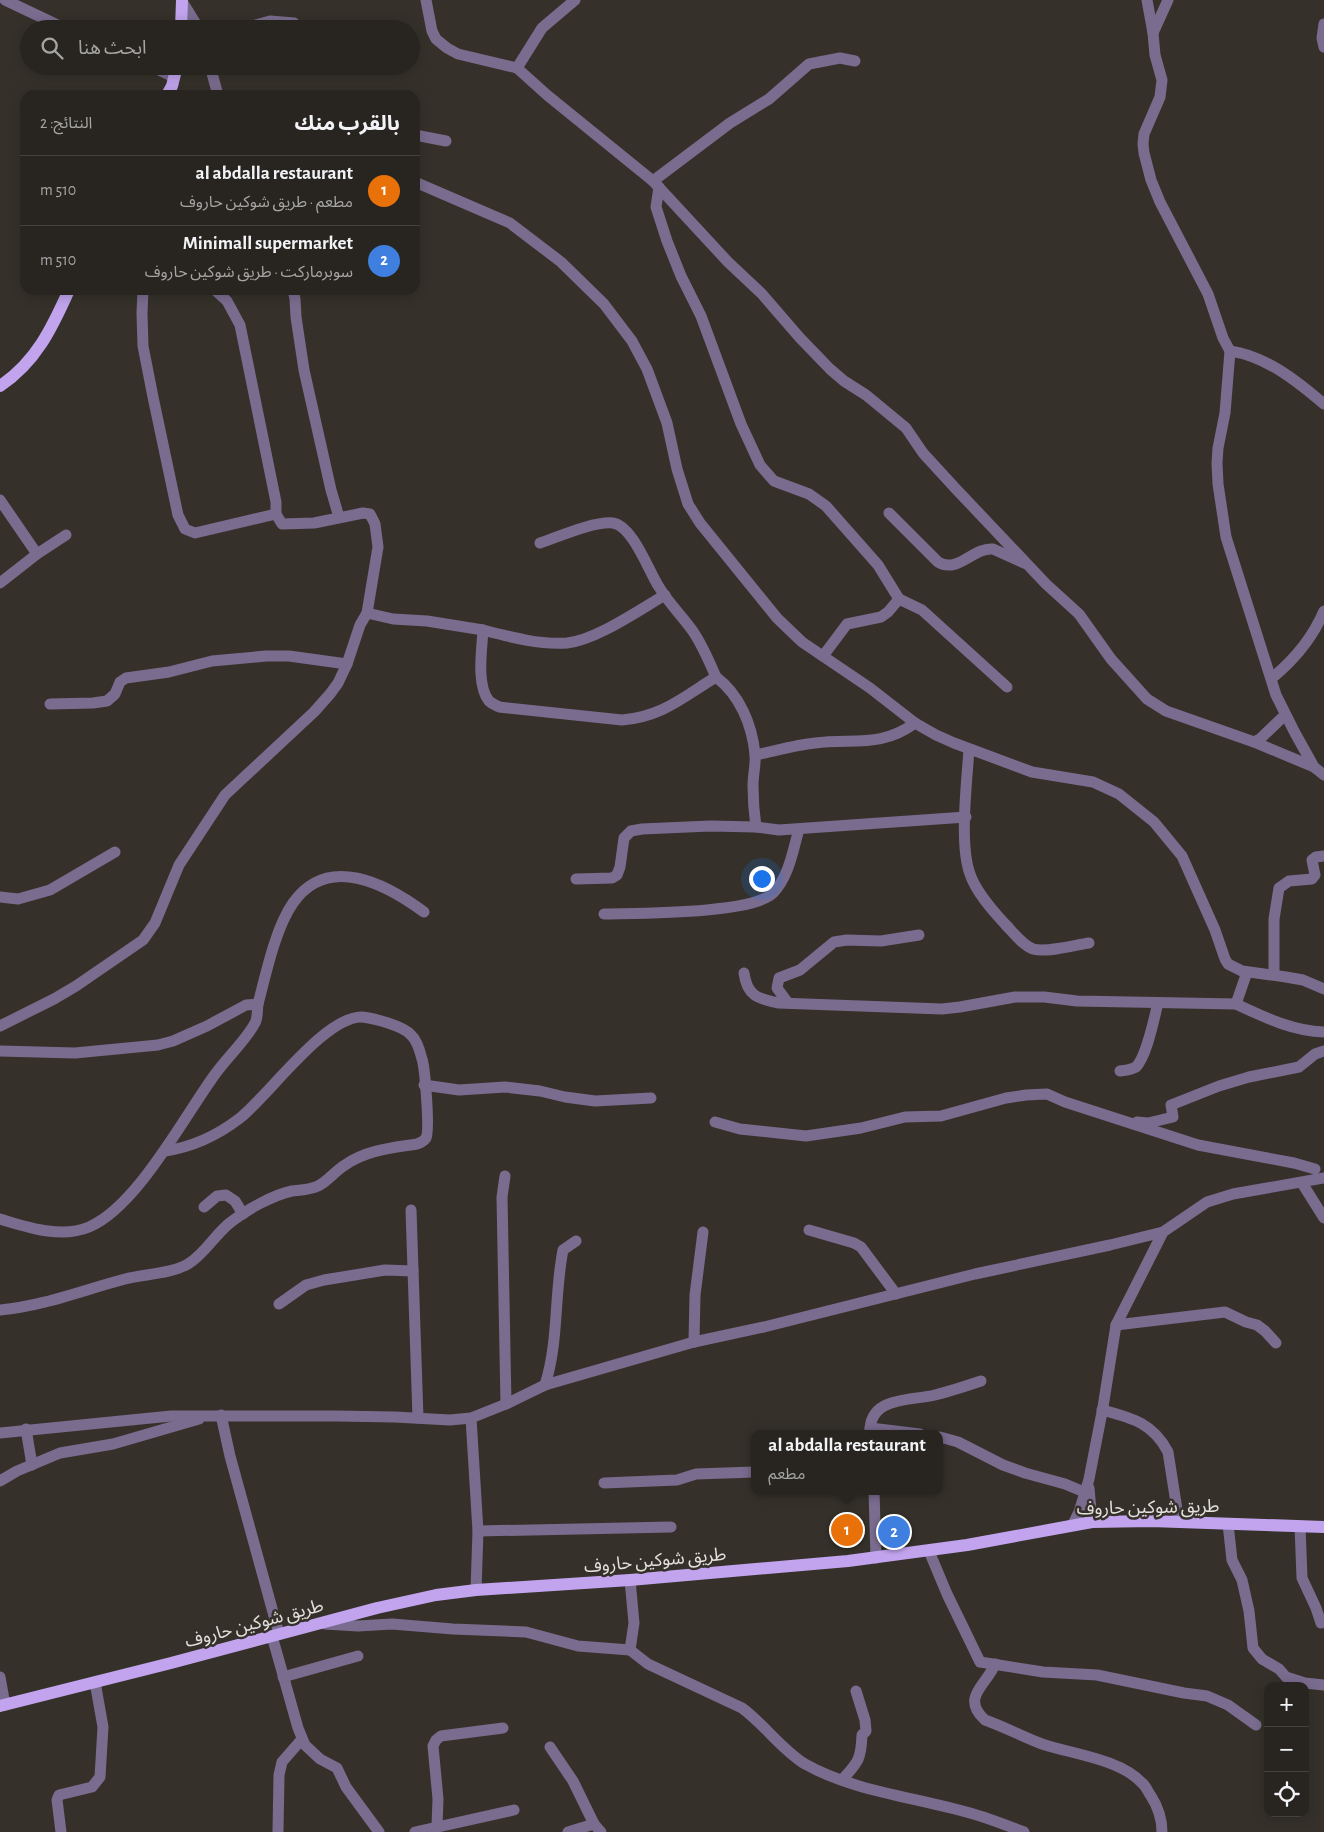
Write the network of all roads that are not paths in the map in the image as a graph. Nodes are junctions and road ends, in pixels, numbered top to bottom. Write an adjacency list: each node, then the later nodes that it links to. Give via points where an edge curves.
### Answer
1 (5, 0): 7 (street)
2 (426, 0): 14 (street, via 432,31 447,48 458,54)
3 (574, 0): 14 (street, via 542,28)
4 (1147, 0): 11 (street)
5 (1168, 0): 11 (street)
6 (182, 1): 8 (main road); 9 (street)
7 (47, 20)
8 (181, 20)
9 (194, 20)
10 (1324, 24): 12 (street)
11 (1153, 33): 27 (street, via 1162,80 1160,97 1144,134 1144,153 1160,202 1208,294)
12 (1324, 47)
13 (855, 61): 22 (street, via 840,58 809,64 769,99 730,123)
14 (517, 68): 22 (street)
15 (174, 75): 17 (main road)
16 (212, 75): 18 (street)
17 (169, 90)
18 (217, 90)
19 (420, 136): 20 (street)
20 (446, 141)
21 (420, 184): 44 (street, via 510,223 561,262 604,304 632,341 647,369 667,423 688,504 777,618 802,642)
22 (656, 184): 37 (street, via 830,369 906,428 923,453); 40 (street, via 656,206 667,241 701,316 741,424 760,465 774,480 809,494 826,506 878,565)
23 (67, 295): 28 (main road, via 43,343 22,369)
24 (143, 295): 32 (street, via 143,346 178,515 185,529 195,534)
25 (220, 295): 32 (street, via 240,325)
26 (294, 295): 33 (street, via 304,370)
27 (1230, 351): 29 (street, via 1251,356 1279,370 1298,381); 47 (street, via 1225,413 1218,448 1218,484 1226,537)
28 (0, 386)
29 (1324, 404)
30 (0, 500): 36 (street)
31 (889, 513): 37 (street, via 943,565 958,563 987,549)
32 (276, 514): 33 (street, via 282,524 293,525 314,524)
33 (339, 517): 42 (street, via 370,514 375,524 378,553)
34 (66, 535): 36 (street)
35 (540, 544): 39 (street, via 580,529 613,523 620,525)
36 (37, 554): 38 (street)
37 (1028, 564): 52 (street, via 1079,614 1111,659 1147,699 1166,711)
38 (0, 583)
39 (665, 595): 43 (street, via 612,626 568,643 529,640); 46 (street, via 693,631)
40 (899, 599): 44 (street, via 881,617 847,624); 48 (street, via 922,610)
41 (1324, 611): 47 (street, via 1308,640)
42 (367, 613): 43 (street); 45 (street)
43 (483, 630): 46 (street, via 482,684 490,702 499,707 639,719 676,703)
44 (823, 656): 51 (street)
45 (347, 664): 49 (street, via 289,656 212,661 126,678 107,701); 76 (street, via 338,683 314,712 225,794 179,865 155,923 143,940 69,990)
46 (716, 677): 54 (street, via 743,709)
47 (1272, 678): 50 (street)
48 (1007, 687)
49 (50, 704)
50 (1285, 715): 52 (street); 55 (street)
51 (915, 724): 53 (street); 54 (street, via 902,733 881,739 813,743)
52 (1254, 742): 55 (street)
53 (969, 749): 57 (street); 69 (street, via 1032,772 1093,782 1119,794 1154,822 1182,856 1212,922 1224,959 1234,968)
54 (755, 755): 58 (street, via 753,798)
55 (1314, 767): 56 (street)
56 (1324, 775)
57 (966, 817): 59 (street); 67 (street, via 970,875 996,914 1018,938 1032,949 1039,950)
58 (756, 828): 59 (street); 62 (street, via 631,831 624,838 617,875 612,878)
59 (799, 829): 65 (street, via 785,876 765,899 734,907)
60 (115, 852): 63 (street, via 50,890 18,899)
61 (1324, 856): 70 (street, via 1312,860 1315,875 1312,879 1289,881 1279,888 1274,919)
62 (576, 879)
63 (0, 897)
64 (424, 912): 74 (street, via 408,900 364,880 339,876 314,883 293,903 286,917)
65 (604, 914)
66 (919, 935): 72 (street, via 881,941 834,942 800,970 779,978 777,988)
67 (1089, 943)
68 (744, 972): 72 (street, via 746,984 755,996)
69 (1247, 972): 70 (street); 75 (street)
70 (1274, 974): 71 (street, via 1303,980)
71 (1324, 989)
72 (788, 1003): 73 (street, via 942,1009 1015,997)
73 (1158, 1003): 75 (street); 80 (street, via 1150,1036 1139,1061 1135,1067)
74 (258, 1004): 78 (street, via 246,1005 173,1042 158,1045 75,1053); 85 (street, via 255,1022 212,1078)
75 (1236, 1004): 77 (street, via 1301,1030)
76 (0, 1026)
77 (1324, 1032)
78 (0, 1051)
79 (1324, 1051): 84 (street, via 1299,1067 1249,1077 1171,1105 1173,1117 1148,1123)
80 (1120, 1071)
81 (424, 1085): 82 (street, via 459,1090 506,1087 595,1100); 85 (street, via 422,1060 410,1033 360,1017 331,1030 312,1045 240,1118 204,1141); 91 (street, via 428,1131 422,1142 360,1156 319,1186 279,1195)
82 (651, 1098)
83 (715, 1122): 84 (street, via 740,1129 806,1136 861,1128 905,1117 940,1116 1006,1098 1047,1094)
84 (1125, 1122): 86 (street, via 1198,1145 1294,1163)
85 (165, 1151): 93 (street, via 125,1199 89,1227 78,1231 50,1231)
86 (1320, 1173): 88 (street)
87 (505, 1176): 107 (street, via 502,1197)
88 (1302, 1183): 92 (street); 96 (street, via 1234,1194 1207,1202)
89 (204, 1207): 91 (street, via 217,1196 226,1195 235,1201)
90 (411, 1210): 98 (street)
91 (243, 1214): 101 (street, via 220,1231 197,1257 180,1268 126,1278 38,1305)
92 (1324, 1218)
93 (0, 1219)
94 (809, 1230): 99 (street, via 860,1247)
95 (703, 1232): 103 (street, via 695,1295)
96 (1163, 1232): 99 (street); 102 (street)
97 (576, 1240): 106 (street, via 563,1250 558,1275 555,1340)
98 (413, 1272): 100 (street, via 385,1270 324,1280 306,1285); 110 (street)
99 (896, 1294): 103 (street)
100 (279, 1304)
101 (0, 1310)
102 (1116, 1326): 104 (street, via 1225,1312 1257,1325); 108 (street)
103 (694, 1342): 106 (street)
104 (1276, 1343)
105 (980, 1381): 113 (street, via 934,1395 888,1402 878,1410)
106 (545, 1385): 107 (street)
107 (506, 1404): 111 (street)
108 (1102, 1410): 120 (street); 123 (street, via 1136,1420 1150,1428 1165,1446)
109 (216, 1415): 110 (street); 112 (street); 116 (street, via 113,1444 60,1453); 136 (street, via 230,1456)
110 (418, 1418): 111 (street)
111 (470, 1418): 129 (street)
112 (26, 1429): 114 (street); 116 (street)
113 (870, 1430)
114 (0, 1433)
115 (943, 1438): 120 (street, via 1018,1470)
116 (32, 1464): 118 (street)
117 (751, 1472): 119 (street, via 696,1474 677,1480)
118 (0, 1481)
119 (604, 1482)
120 (1087, 1493): 122 (street); 124 (street)
121 (874, 1495): 131 (street)
122 (1092, 1522): 123 (main road, طريق شوكين حاروف); 124 (main road, طريق شوكين حاروف)
123 (1179, 1522): 125 (main road, طريق شوكين حاروف)
124 (1073, 1524): 130 (main road, طريق شوكين حاروف)
125 (1228, 1524): 126 (main road, طريق شوكين حاروف); 143 (street, via 1232,1560 1242,1580 1248,1604 1253,1648 1286,1677)
126 (1300, 1526): 128 (main road, طريق شوكين حاروف); 134 (street, via 1302,1578)
127 (671, 1527): 129 (street)
128 (1324, 1527)
129 (478, 1531): 133 (street)
130 (929, 1551): 131 (main road, طريق شوكين حاروف); 139 (street, via 980,1662)
131 (876, 1558): 132 (main road, طريق شوكين حاروف)
132 (630, 1580): 133 (main road, طريق شوكين حاروف); 137 (street, via 634,1623)
133 (476, 1590): 135 (main road, طريق شوكين حاروف, via 426,1597)
134 (1320, 1623)
135 (320, 1624): 136 (main road, طريق شوكين حاروف); 137 (street, via 392,1624 526,1632 578,1646)
136 (275, 1635): 141 (street); 142 (main road, طريق شوكين حاروف)
137 (630, 1650): 150 (street, via 648,1664 742,1708 804,1763)
138 (358, 1656): 141 (street)
139 (995, 1664): 146 (street, via 1043,1672 1096,1675 1207,1696 1228,1705); 160 (street, via 992,1673 976,1692 974,1700 979,1715 1042,1744 1118,1766 1132,1774 1154,1800)
140 (0, 1677): 145 (street)
141 (283, 1677): 148 (street)
142 (95, 1682): 145 (main road, طريق شوكين حاروف); 154 (street, via 103,1727 100,1777 92,1787 59,1795)
143 (1324, 1685)
144 (856, 1691): 150 (street, via 866,1730 862,1735 859,1760)
145 (2, 1705)
146 (1256, 1725)
147 (503, 1728): 152 (street, via 441,1736 436,1740 433,1746)
148 (302, 1739): 155 (street, via 282,1762); 156 (street, via 312,1753 338,1768 346,1787)
149 (550, 1748): 153 (street, via 573,1781)
150 (842, 1780): 159 (street, via 970,1813)
151 (514, 1810): 152 (street)
152 (437, 1826): 157 (street)
153 (598, 1828): 158 (street)
154 (61, 1832)
155 (278, 1832)
156 (379, 1832)
157 (415, 1832)
158 (568, 1832)
159 (1024, 1832)
160 (1162, 1832)

